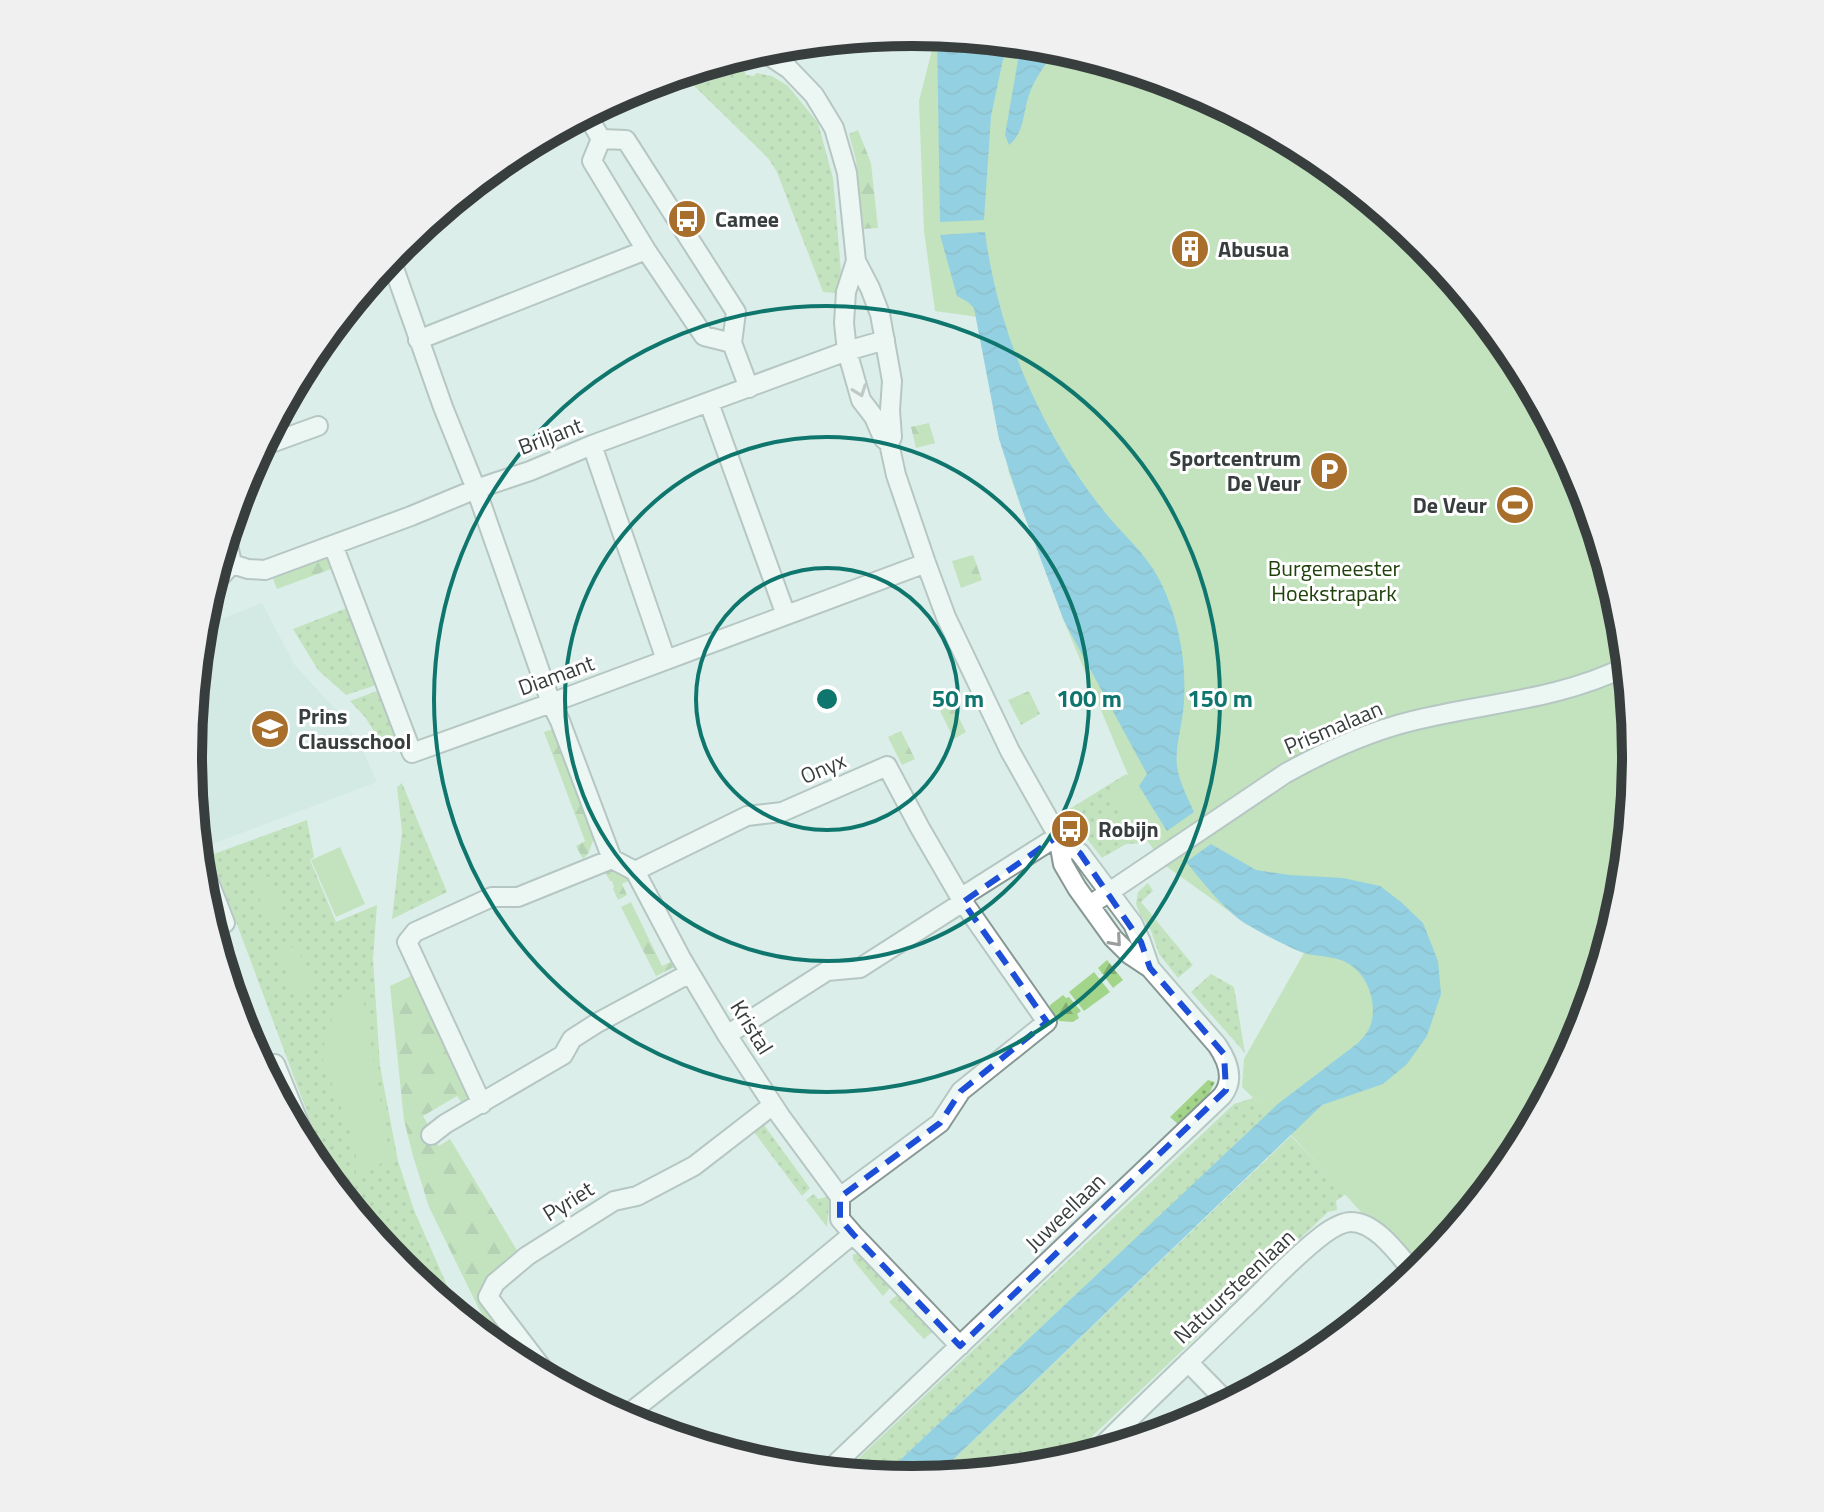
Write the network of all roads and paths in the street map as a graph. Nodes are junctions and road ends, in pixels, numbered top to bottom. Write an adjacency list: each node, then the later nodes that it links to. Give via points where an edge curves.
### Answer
1 (775, 60): 5 (street, Juweellaan, via 814,95 834,128 847,173)
2 (591, 122): 3 (street)
3 (601, 139): 4 (street, via 592,161); 9 (street, via 626,140 736,312)
4 (646, 250): 7 (street); 9 (street, via 704,336)
5 (856, 261): 8 (street, Juweellaan, via 880,314); 10 (street, Juweellaan, via 846,292)
6 (395, 270): 7 (street)
7 (418, 340): 17 (street)
8 (885, 340): 10 (street, Briljant); 15 (street, Juweellaan, via 892,381)
9 (732, 343): 11 (street)
10 (847, 351): 11 (street, Briljant); 15 (street, Juweellaan, one-way to 15, via 861,400)
11 (749, 388): 12 (street, Briljant)
12 (709, 403): 16 (street, Briljant); 23 (street)
13 (318, 426): 14 (street)
14 (275, 441)
15 (889, 443): 20 (street, Juweellaan)
16 (592, 445): 17 (street, Briljant); 24 (street)
17 (476, 489): 18 (street, Briljant); 26 (street)
18 (333, 545): 21 (street, Briljant, via 265,570); 26 (street, Diamant, via 412,753)
19 (231, 557): 21 (street)
20 (926, 563): 23 (street, Diamant); 27 (street, Juweellaan, via 1010,751)
21 (232, 564): 22 (street)
22 (227, 570)
23 (786, 615): 24 (street, Diamant)
24 (666, 660): 26 (street, Diamant)
25 (1617, 670): 30 (street, Prismalaan, via 1547,695 1409,722 1318,755)
26 (551, 703): 28 (street)
27 (1058, 836): 30 (street, Juweellaan, via 1080,853); 31 (street, via 968,893); 32 (street, Juweellaan, via 1063,864)
28 (612, 859): 29 (street); 40 (street, via 518,897 492,897 415,932 407,942)
29 (635, 871): 31 (street, Onyx, via 747,816 782,812 887,766); 36 (street, Kristal)
30 (1110, 893): 32 (street, Prismalaan); 35 (street, Juweellaan, via 1133,924)
31 (963, 902): 37 (street, via 860,968 827,971); 43 (street, via 1047,1022 961,1091 940,1123)
32 (1090, 905): 35 (street, Juweellaan, one-way to 35, via 1113,938)
33 (219, 906): 34 (street)
34 (222, 924)
35 (1150, 968): 46 (street, Juweellaan, via 1224,1054 1229,1071 1226,1090)
36 (690, 973): 37 (street, Kristal); 40 (street, via 597,1023 572,1039 563,1055)
37 (727, 1035): 41 (street, Kristal)
38 (273, 1065): 39 (street)
39 (285, 1089)
40 (482, 1104): 42 (street)
41 (773, 1105): 43 (street, Kristal); 47 (street, Pyriet, via 694,1166 637,1196 614,1201 527,1256 495,1283 488,1297)
42 (431, 1135)
43 (840, 1197): 44 (street, Kristal, via 840,1219)
44 (853, 1234): 46 (street, Kristal); 50 (street)
45 (1407, 1265): 48 (street, Natuursteenlaan, via 1372,1229 1350,1222 1338,1226)
46 (960, 1346): 52 (street, Juweellaan)
47 (532, 1355)
48 (1188, 1362): 49 (street); 51 (street, Natuursteenlaan)
49 (1220, 1396)
50 (634, 1409)
51 (1111, 1437)
52 (838, 1462)

